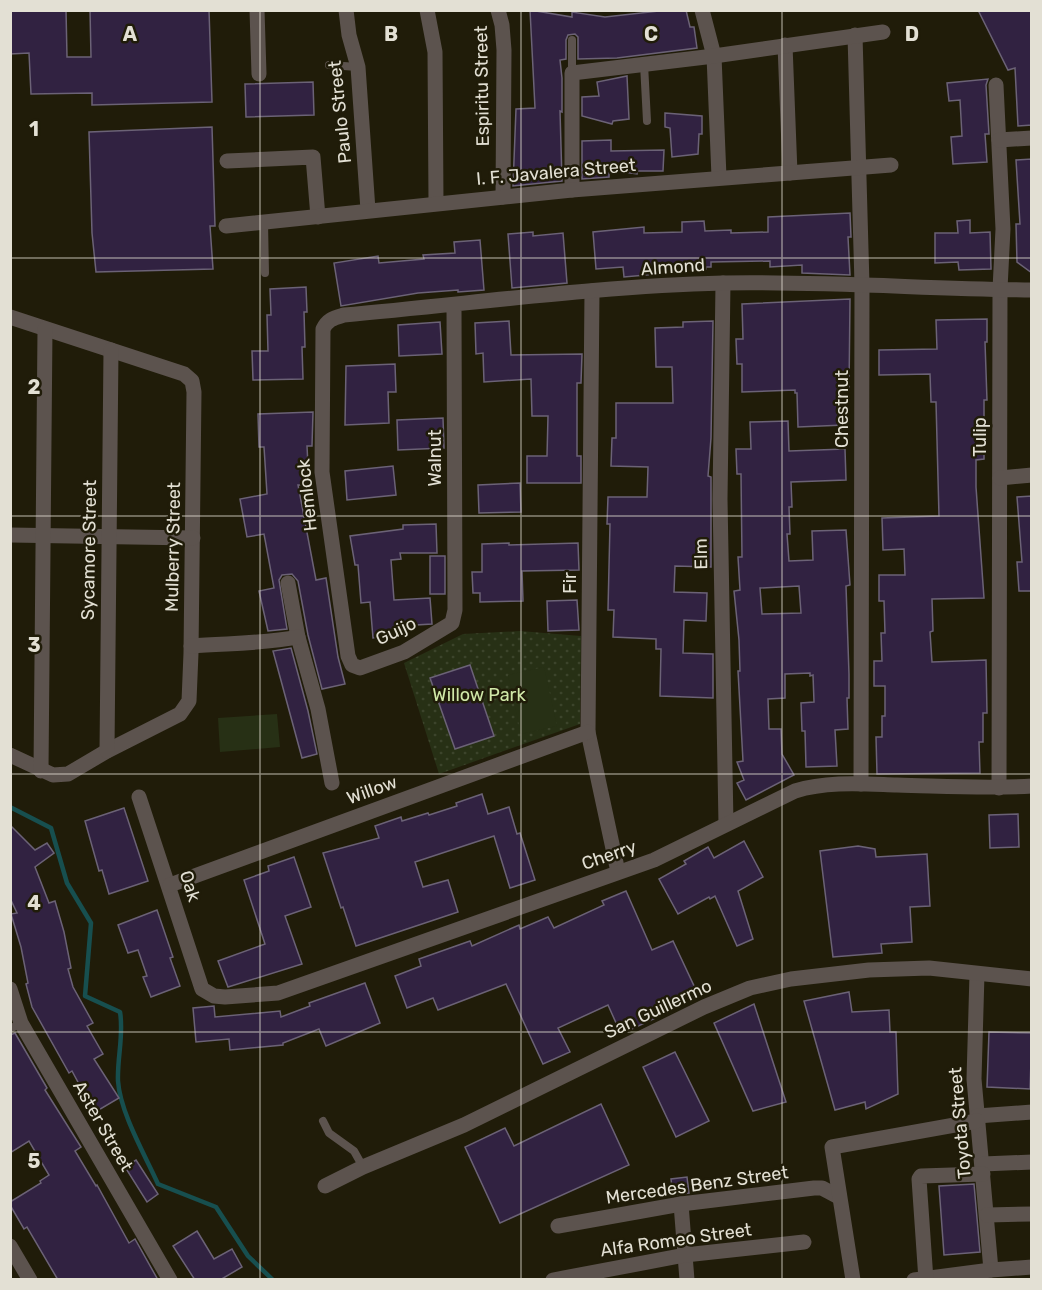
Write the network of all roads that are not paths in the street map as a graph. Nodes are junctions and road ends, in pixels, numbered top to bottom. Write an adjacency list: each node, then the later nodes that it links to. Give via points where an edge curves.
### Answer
1 (256, 10): 15 (street)
2 (346, 10): 13 (street, Paulo Street)
3 (427, 10): 27 (street, via 435,52)
4 (498, 10): 26 (street, Espiritu Street, via 504,50)
5 (702, 10): 10 (street)
6 (883, 32): 7 (street)
7 (855, 36): 9 (street); 22 (street, Chestnut)
8 (572, 40): 14 (lane)
9 (785, 45): 10 (street); 23 (street)
10 (714, 56): 11 (street); 24 (street)
11 (644, 64): 14 (street); 17 (lane)
12 (329, 65): 13 (lane)
13 (358, 67): 28 (street, Paulo Street)
14 (572, 73): 25 (street)
15 (259, 74)
16 (996, 85): 19 (street, Tulip)
17 (647, 121)
18 (1032, 138): 19 (street)
19 (999, 140): 35 (street, Tulip, via 1003,229)
20 (227, 161): 29 (street, via 313,157)
21 (891, 165): 22 (street, I. F. Javalera Street)
22 (860, 168): 23 (street, I. F. Javalera Street); 34 (street, Chestnut)
23 (790, 172): 24 (street, I. F. Javalera Street)
24 (719, 177): 25 (street, I. F. Javalera Street)
25 (572, 190): 26 (street, I. F. Javalera Street)
26 (503, 197): 27 (street, I. F. Javalera Street)
27 (436, 202): 28 (street, I. F. Javalera Street)
28 (368, 210): 29 (street, I. F. Javalera Street)
29 (318, 217): 30 (street, I. F. Javalera Street)
30 (264, 222): 31 (street, I. F. Javalera Street); 32 (lane)
31 (226, 226)
32 (265, 273)
33 (723, 283): 34 (street, Almond); 37 (street, Almond); 63 (street, Elm, via 720,499)
34 (862, 285): 35 (street, Almond); 59 (street, Chestnut)
35 (1000, 289): 36 (street, Almond); 44 (street, Tulip)
36 (1032, 290)
37 (592, 291): 38 (street, Almond); 54 (street, Fir)
38 (454, 305): 41 (street, Almond, via 344,315 332,318); 50 (street, Walnut)
39 (10, 317): 40 (street, Mulberry Street)
40 (45, 329): 42 (street, Mulberry Street); 46 (street)
41 (323, 329): 53 (street, Hemlock, via 322,472)
42 (111, 350): 47 (street, Sycamore Street); 48 (street, Mulberry Street, via 184,374 192,381)
43 (1032, 475): 44 (street)
44 (1000, 478): 61 (street, Tulip)
45 (10, 536): 46 (street)
46 (43, 536): 47 (street); 57 (street)
47 (109, 537): 48 (street); 55 (street, Sycamore Street)
48 (193, 538): 52 (street, Mulberry Street)
49 (288, 583): 51 (street)
50 (455, 610): 53 (street, Guijo, via 452,622 445,628 404,652 360,668)
51 (298, 637): 52 (street); 58 (street, via 318,709)
52 (191, 646): 55 (street, Mulberry Street, via 189,701 180,714)
53 (348, 656)
54 (588, 732): 64 (street, Fir); 65 (street, Willow)
55 (107, 751): 57 (street, Mulberry Street, via 68,774)
56 (10, 755): 57 (street, Mulberry Street)
57 (41, 771)
58 (332, 783)
59 (861, 784): 61 (street, Cherry); 63 (street, Cherry, via 815,785)
60 (1032, 786): 61 (street, Cherry)
61 (999, 788)
62 (139, 797): 65 (street, Oak)
63 (726, 824): 64 (street, Cherry, via 654,860)
64 (618, 872): 68 (street, Cherry, via 278,993 225,997 214,996)
65 (170, 885): 68 (street, Oak)
66 (977, 974): 67 (street, San Guillermo); 72 (street, Toyota Street); 75 (street, San Guillermo, via 929,968 869,970 750,988 464,1125)
67 (1032, 979)
68 (202, 988)
69 (10, 989): 70 (street, Aster Street)
70 (16, 1026): 90 (street, Aster Street)
71 (1032, 1112): 72 (street)
72 (977, 1118): 76 (street, Toyota Street); 78 (street, via 832,1147)
73 (323, 1121): 75 (lane, via 329,1133 354,1151)
74 (1032, 1162): 76 (street)
75 (363, 1167): 77 (street, San Guillermo)
76 (983, 1169): 81 (street, Toyota Street); 88 (street, via 919,1179)
77 (325, 1186)
78 (839, 1197): 79 (street, Mercedes Benz Street, via 814,1188); 93 (street)
79 (681, 1204): 82 (street, Mercedes Benz Street); 85 (street)
80 (1032, 1214): 81 (street)
81 (987, 1215): 87 (street, Toyota Street)
82 (558, 1226)
83 (804, 1242): 85 (street, Alfa Romeo Street)
84 (10, 1246): 89 (street)
85 (685, 1254): 91 (street, Alfa Romeo Street); 92 (street)
86 (1032, 1267): 87 (street)
87 (991, 1270): 88 (street)
88 (922, 1279)
89 (30, 1280)
90 (170, 1280)
91 (553, 1280)
92 (687, 1280)
93 (853, 1280)

